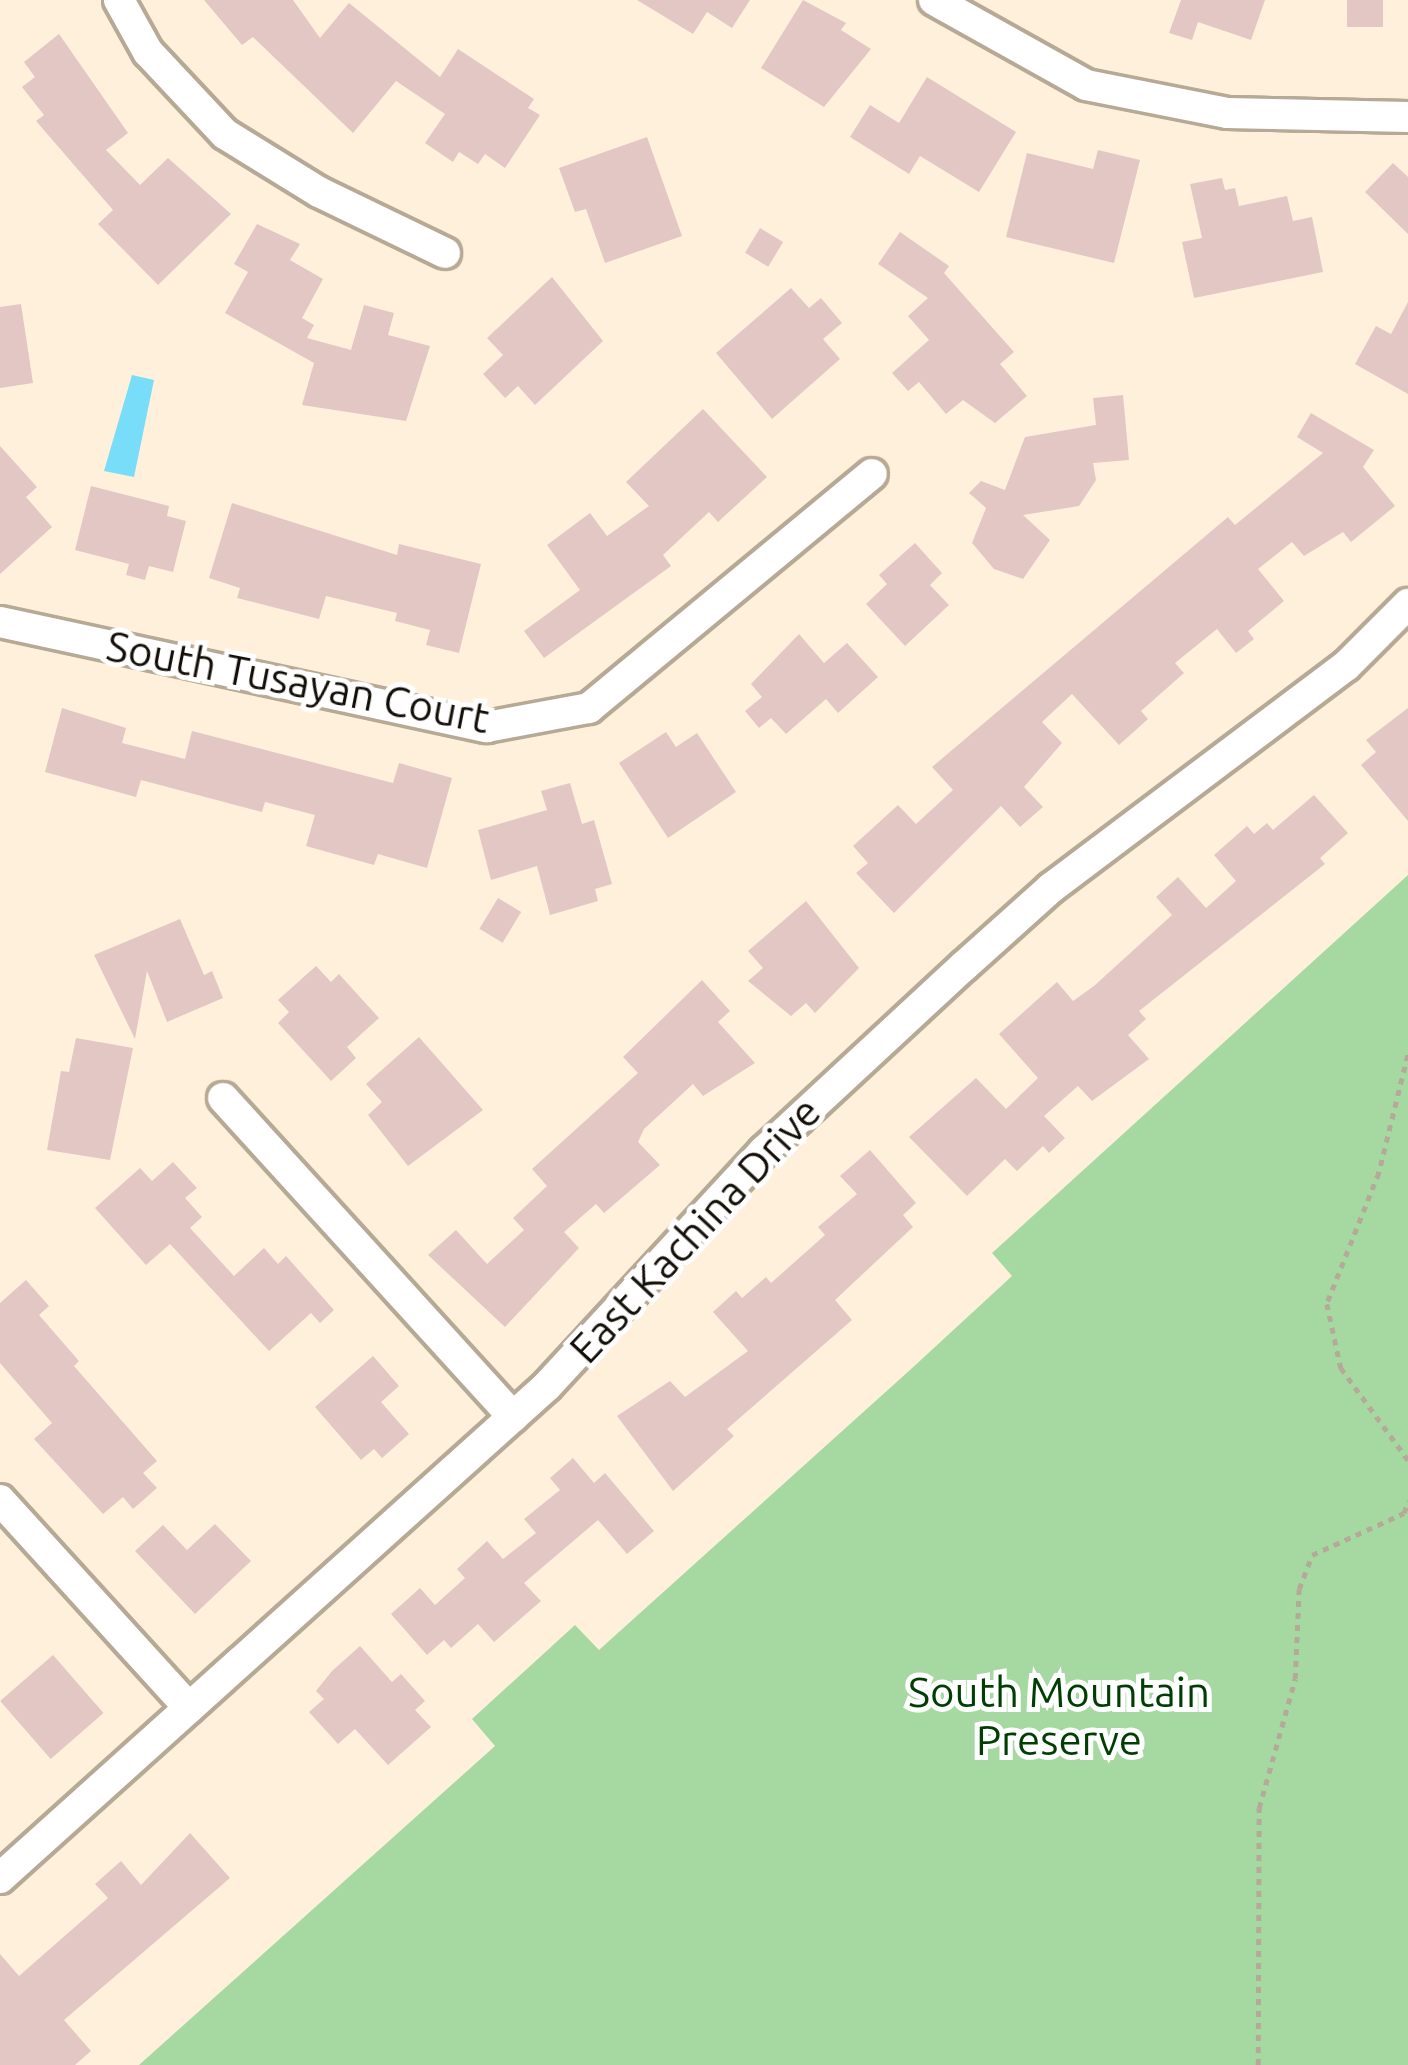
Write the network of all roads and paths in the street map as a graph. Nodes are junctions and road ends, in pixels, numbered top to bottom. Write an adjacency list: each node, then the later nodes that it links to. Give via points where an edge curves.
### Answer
1 (118, 0): 4 (street, via 148,52 225,134 319,192)
2 (934, 0): 3 (street, via 1086,85 1227,113)
3 (1408, 117)
4 (446, 253)
5 (872, 474): 7 (street, South Tusayan Court, via 589,709 487,727)
6 (1408, 604): 10 (street, East Kachina Drive, via 1346,666 1051,888 901,1023 764,1151)
7 (0, 622)
8 (1408, 1054): 11 (path, via 1379,1173 1327,1304 1341,1368)
9 (224, 1097): 10 (street)
10 (513, 1417): 14 (street, East Kachina Drive)
11 (1408, 1460)
12 (0, 1500): 14 (street)
13 (1408, 1501): 16 (path, via 1403,1513 1312,1555 1299,1589 1295,1679 1259,1808)
14 (189, 1708): 15 (street, East Kachina Drive)
15 (0, 1878)
16 (1258, 2065)

